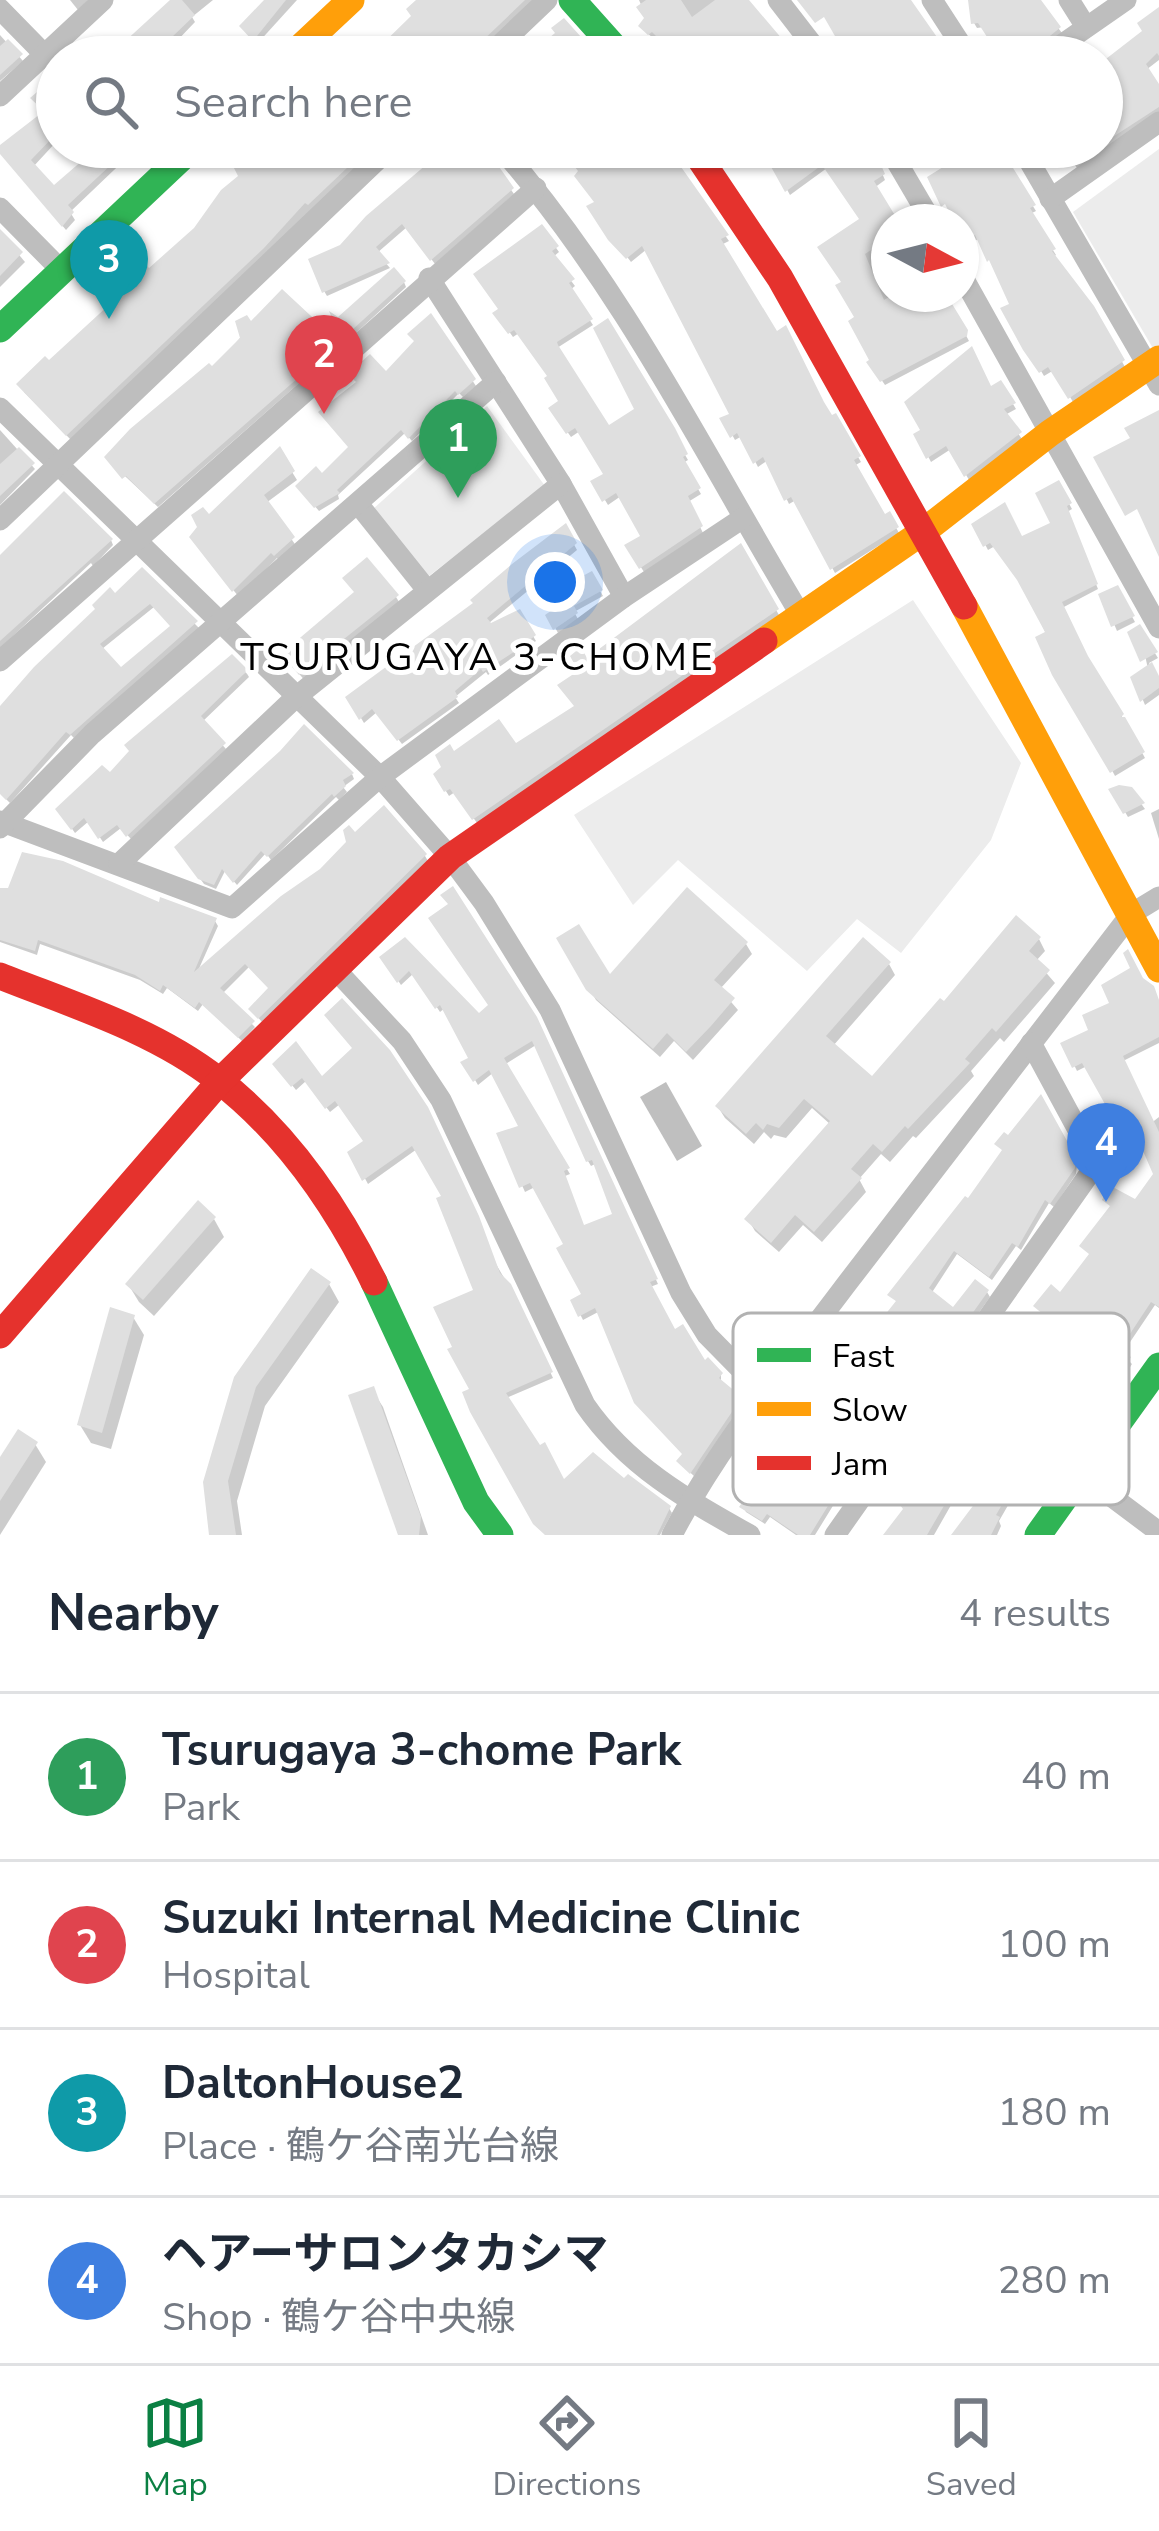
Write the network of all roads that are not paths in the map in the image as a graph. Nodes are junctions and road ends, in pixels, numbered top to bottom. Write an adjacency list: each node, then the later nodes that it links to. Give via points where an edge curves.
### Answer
1 (103, 0): 11 (street)
2 (351, 0): 12 (street)
3 (547, 0): 13 (street)
4 (572, 0): 14 (street)
5 (778, 0): 15 (street)
6 (932, 0): 16 (street)
7 (1070, 0): 10 (street)
8 (1126, 0): 10 (street)
9 (0, 9): 18 (street)
10 (1086, 27): 17 (street)
11 (64, 36)
12 (312, 36)
13 (509, 36)
14 (604, 36)
15 (806, 36)
16 (955, 36)
17 (1074, 36)
18 (36, 46)
19 (36, 62): 20 (street)
20 (0, 96)
21 (1159, 122): 22 (street)
22 (1123, 148)
23 (171, 168): 34 (street)
24 (369, 168): 42 (street)
25 (518, 168): 30 (street)
26 (706, 168): 47 (street, via 780,278)
27 (908, 168): 32 (street)
28 (1033, 168): 31 (street)
29 (1094, 168): 31 (street)
30 (536, 188): 35 (street); 45 (street, via 647,346)
31 (1051, 199): 38 (street)
32 (924, 204)
33 (0, 208): 34 (street)
34 (61, 270): 37 (street)
35 (429, 278): 39 (street); 48 (street)
36 (979, 306): 41 (street)
37 (0, 329)
38 (1155, 370): 41 (street)
39 (496, 382): 43 (street); 44 (street)
40 (0, 408): 42 (street)
41 (1050, 433): 47 (street); 53 (street)
42 (59, 464): 46 (street); 48 (street)
43 (561, 484): 49 (street); 50 (street)
44 (358, 505): 49 (street); 52 (street)
45 (742, 518): 50 (street); 51 (street)
46 (0, 520)
47 (924, 531): 51 (street); 61 (street)
48 (135, 538): 52 (street); 54 (street)
49 (428, 590): 55 (street)
50 (624, 597): 56 (street)
51 (800, 614): 58 (street)
52 (220, 622): 55 (street); 57 (street)
53 (1159, 628)
54 (0, 661)
55 (296, 697): 56 (street); 59 (street)
56 (380, 777): 58 (street); 59 (street, via 232,908)
57 (1, 824): 59 (street)
58 (450, 857): 62 (street); 70 (street, via 550,1010 681,1293)
59 (119, 864)
60 (1159, 897): 61 (street)
61 (1131, 914): 63 (street); 65 (street)
62 (334, 968): 66 (street); 74 (street, via 402,1041 441,1100 585,1405 609,1440)
63 (1159, 969)
64 (0, 976): 66 (street, via 106,1018)
65 (1031, 1043): 67 (street); 68 (street, via 1091,1154 1090,1173)
66 (220, 1081): 69 (street); 79 (street, via 309,1174 362,1260 476,1502)
67 (826, 1313)
68 (991, 1313)
69 (0, 1335)
70 (733, 1362)
71 (1159, 1366): 72 (street)
72 (1129, 1408)
73 (733, 1438): 74 (street)
74 (689, 1501): 80 (street); 81 (street)
75 (856, 1505): 82 (street)
76 (1060, 1505): 83 (street)
77 (1123, 1505): 78 (street)
78 (1159, 1532)
79 (500, 1535)
80 (672, 1535)
81 (750, 1535)
82 (835, 1535)
83 (1038, 1535)

